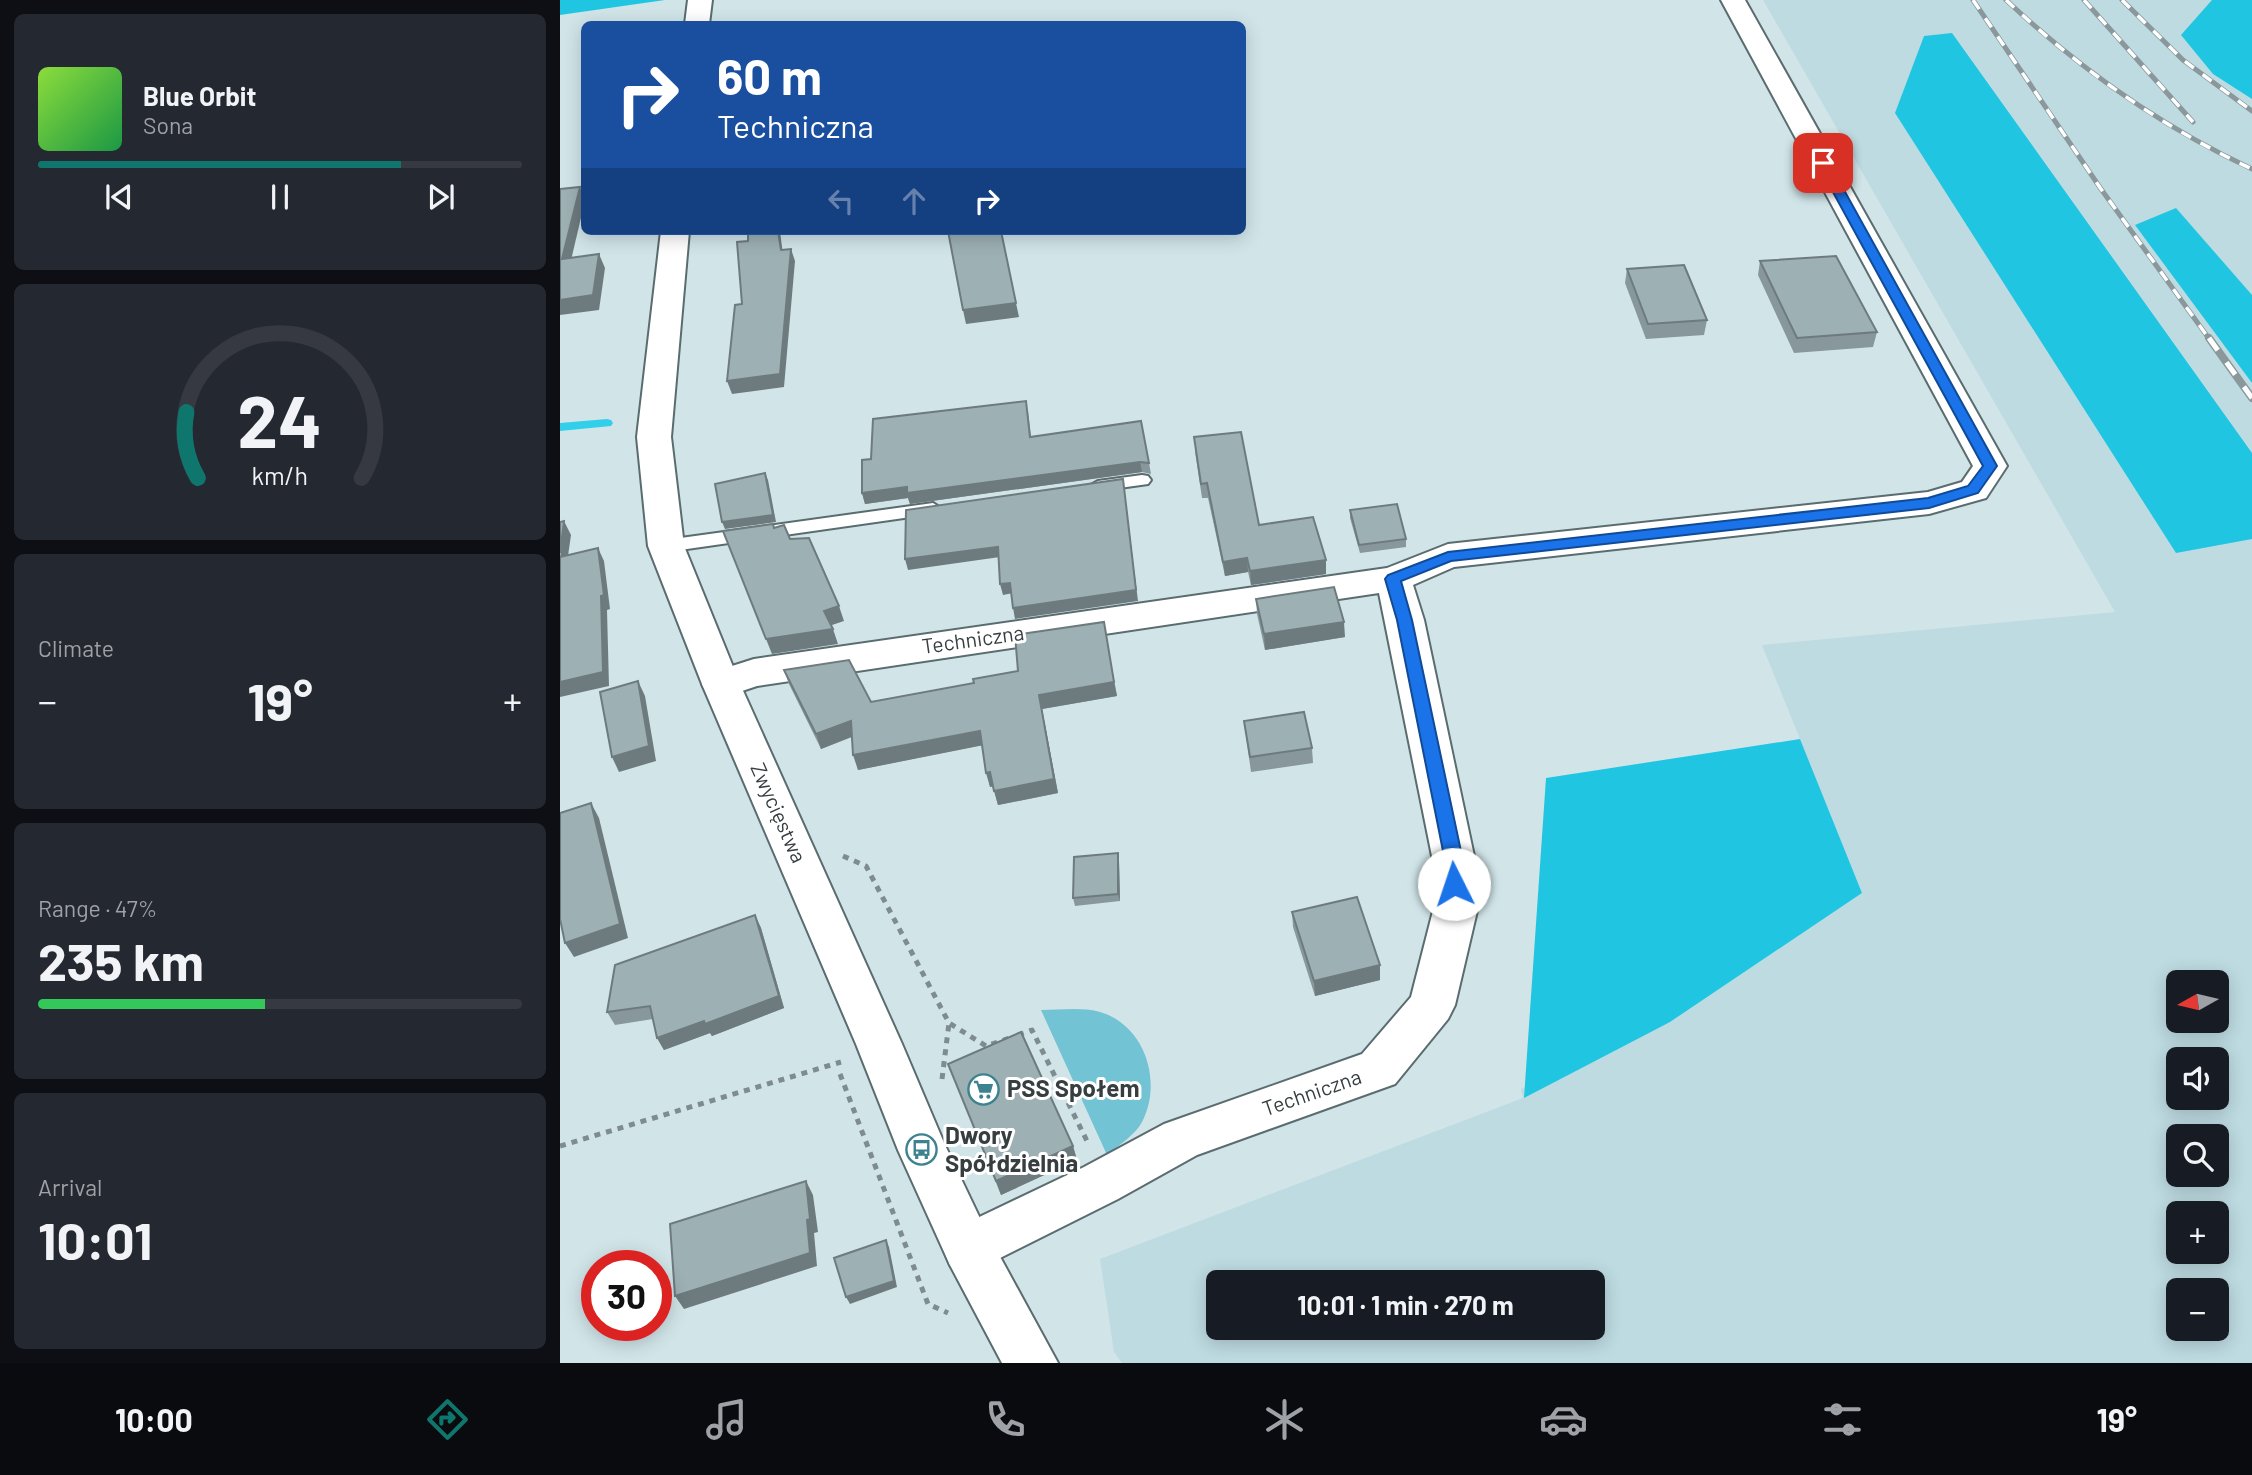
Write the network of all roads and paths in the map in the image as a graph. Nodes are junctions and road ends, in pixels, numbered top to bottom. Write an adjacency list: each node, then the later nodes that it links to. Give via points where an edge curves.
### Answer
1 (700, 0): 3 (street)
2 (1733, 0): 9 (street, Techniczna, via 1990,466 1973,490 1929,503 1448,556)
3 (697, 21)
4 (675, 235): 8 (street, Zwycięstwa, via 654,437)
5 (1142, 480): 6 (lane)
6 (1074, 489)
7 (952, 506): 8 (lane)
8 (666, 546): 10 (street, Zwycięstwa)
9 (1393, 579): 10 (street, Techniczna, via 754,673); 15 (street, Techniczna, via 1453,856 1455,911 1432,1005 1378,1069 1181,1139)
10 (721, 684): 12 (street, Zwycięstwa)
11 (835, 852): 14 (path, via 866,866 949,1023 986,1046 1032,1030)
12 (879, 1044): 13 (path, via 837,1063); 15 (street, Zwycięstwa)
13 (560, 1146)
14 (1093, 1154)
15 (968, 1248): 16 (street, Zwycięstwa)
16 (1031, 1363)

